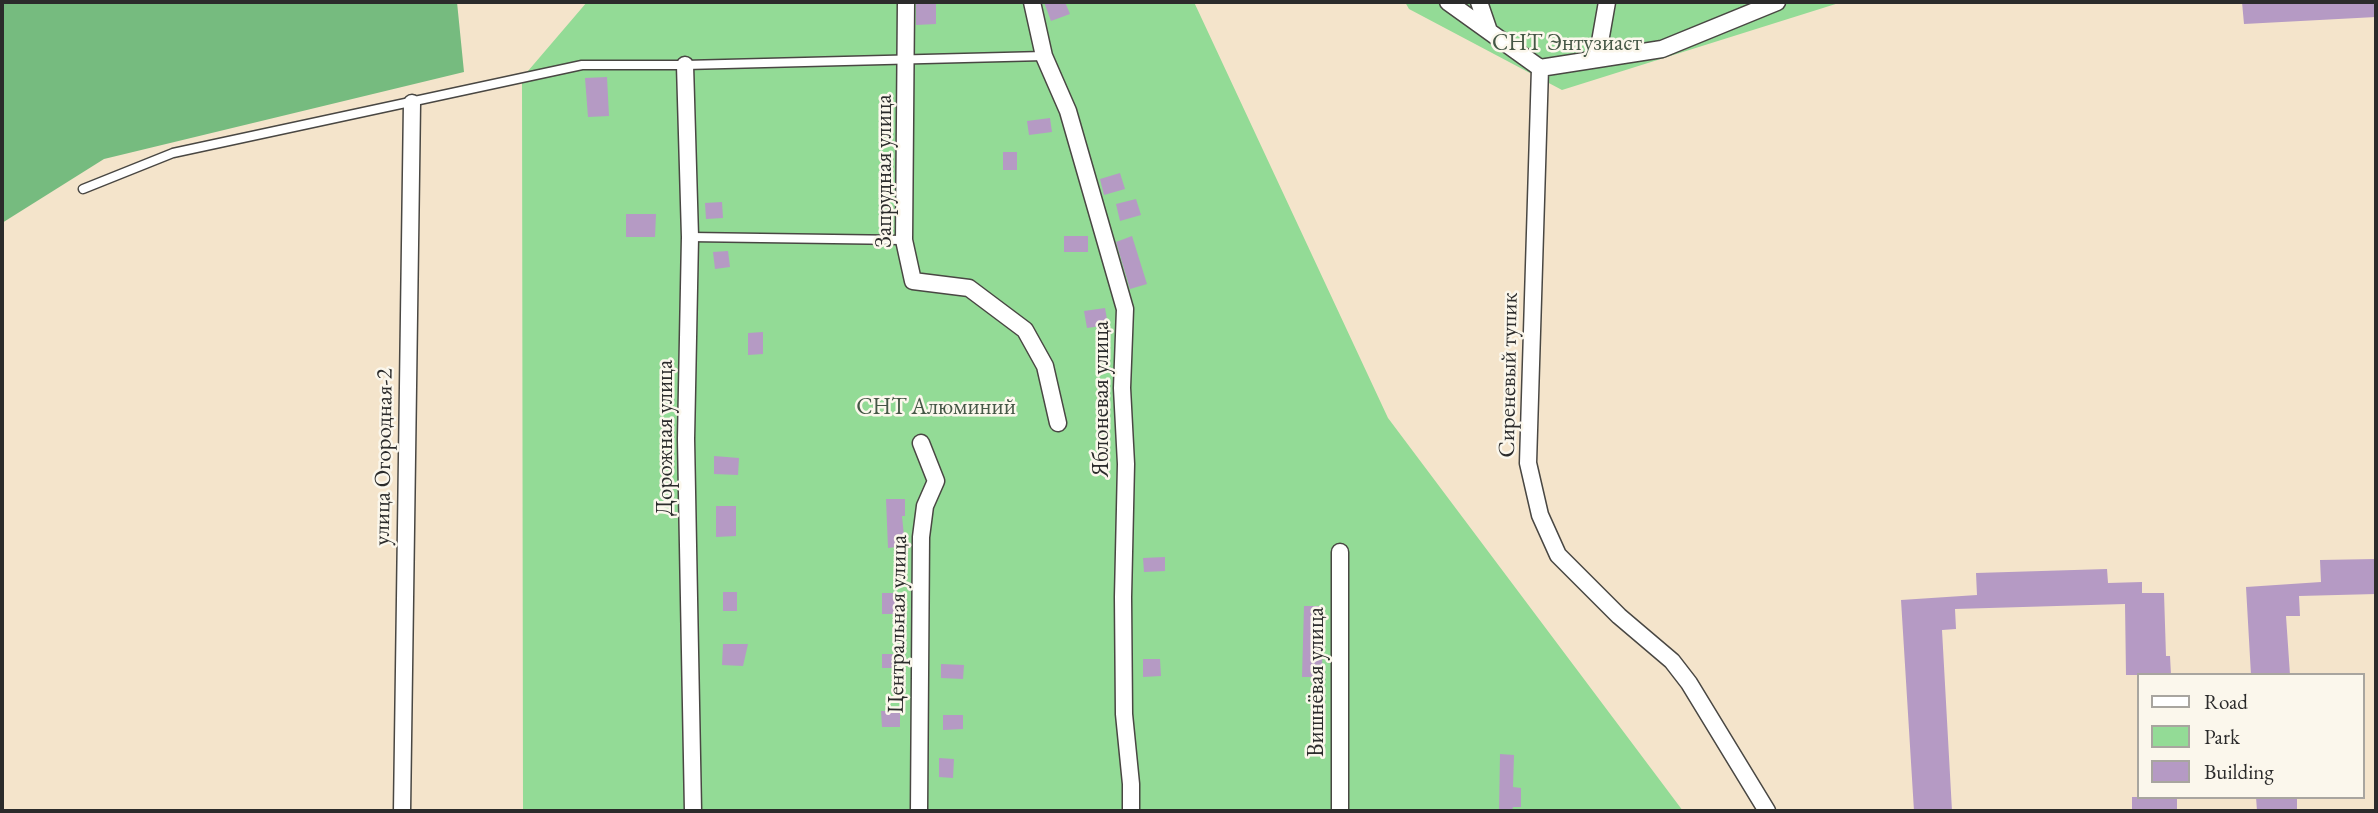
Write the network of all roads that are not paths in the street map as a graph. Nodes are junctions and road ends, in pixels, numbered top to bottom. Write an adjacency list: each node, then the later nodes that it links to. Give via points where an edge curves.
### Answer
1 (906, 2): 10 (street, Запрудная улица)
2 (1032, 2): 8 (street, Яблоневая улица)
3 (1448, 2): 7 (street)
4 (1479, 2): 7 (street)
5 (1606, 2): 9 (street)
6 (1773, 2): 9 (street, via 1662,49)
7 (1489, 31): 12 (street)
8 (1044, 56): 10 (lane); 23 (street, Яблоневая улица, via 1068,111 1125,309 1124,701)
9 (1597, 59): 12 (street)
10 (907, 60): 11 (lane); 16 (street, Запрудная улица)
11 (685, 65): 13 (lane, via 582,65); 15 (street, Дорожная улица)
12 (1540, 68): 25 (street, Сиреневый тупик, via 1528,463 1540,515 1558,555 1672,661 1689,683)
13 (412, 103): 14 (lane, via 173,153); 20 (street, улица Огородная-2)
14 (83, 190)
15 (690, 237): 16 (lane); 21 (street, Дорожная улица, via 687,439)
16 (904, 240): 17 (street, Запрудная улица, via 913,281 969,288 1025,330 1045,366)
17 (1058, 423)
18 (921, 443): 22 (street, Центральная улица, via 936,481 925,506 921,537)
19 (1340, 552): 24 (street, Вишнёвая улица)
20 (402, 811)
21 (693, 811)
22 (919, 811)
23 (1131, 811)
24 (1339, 811)
25 (1768, 811)

